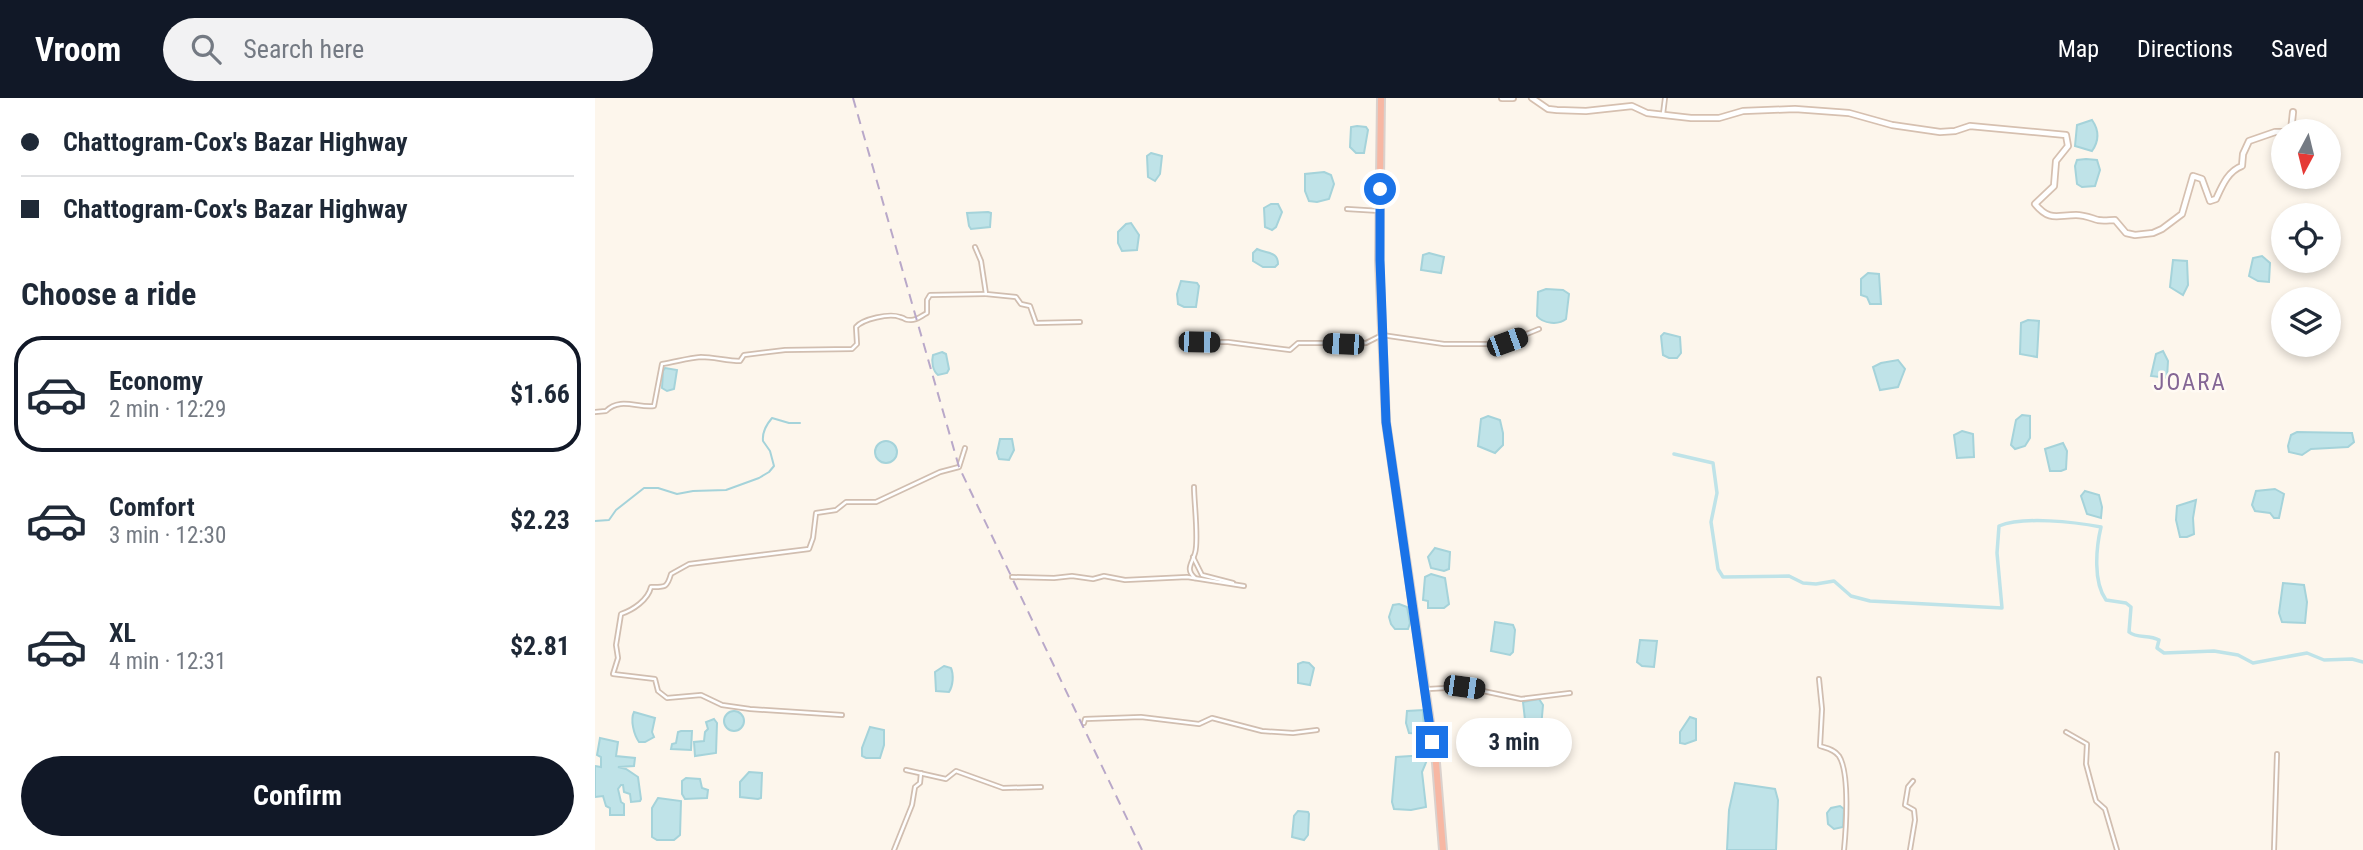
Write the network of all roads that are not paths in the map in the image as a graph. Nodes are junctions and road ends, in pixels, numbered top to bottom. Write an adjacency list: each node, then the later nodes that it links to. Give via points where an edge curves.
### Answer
1 (1381, 98): 11 (highway)
2 (1503, 98): 3 (street)
3 (1513, 98)
4 (1532, 98): 7 (street, via 1548,109 1632,106)
5 (1665, 98): 7 (street)
6 (2293, 113): 8 (street)
7 (1663, 114): 9 (street, via 1713,118 1743,111 1817,110 1940,132 1970,125 2066,135 2068,146 2056,161 2054,186 2035,204 2050,216 2115,220 2126,233 2136,235 2153,233 2182,214 2193,176 2203,179 2210,201 2216,199 2228,177 2242,166 2249,141)
8 (2292, 119)
9 (2271, 133)
10 (1347, 209): 11 (street)
11 (1380, 211): 16 (highway)
12 (975, 247): 13 (street)
13 (986, 294): 14 (street, via 1016,297 1030,306 1036,323); 18 (street, via 930,295 927,313 916,319 889,316 860,323 852,349 785,350 744,355 740,360 697,357 662,364 654,406 621,403)
14 (1080, 322)
15 (1539, 329): 16 (street, via 1507,342 1461,345)
16 (1382, 335): 17 (street, via 1366,343 1298,343 1290,350); 25 (highway, via 1386,422)
17 (1199, 342)
18 (595, 412)
19 (965, 448): 27 (street, via 959,467 876,502 846,502 836,510 816,513 809,549 689,565 671,574 669,585 651,587 645,598 621,614 613,674 655,680 658,691 667,698 701,695 747,709)
20 (1194, 487): 21 (street)
21 (1193, 557): 23 (street, via 1189,568); 23 (street, via 1202,575 1242,585)
22 (1012, 577): 23 (street)
23 (1195, 578)
24 (1819, 679): 38 (street, via 1820,746 1840,757 1843,771)
25 (1425, 689): 26 (street, via 1464,687 1521,699); 37 (highway)
26 (1570, 693)
27 (842, 715)
28 (1084, 723): 29 (street, via 1085,719 1127,717 1199,724 1213,718 1262,731)
29 (1317, 730)
30 (2066, 733): 40 (street, via 2087,744 2086,764 2094,794 2105,809)
31 (2277, 754): 41 (street)
32 (906, 770): 33 (street)
33 (921, 773): 35 (street, via 946,779 956,771 1003,788); 36 (street)
34 (1913, 781): 39 (street, via 1905,805 1914,810)
35 (1041, 787)
36 (894, 850)
37 (1443, 850)
38 (1845, 850)
39 (1910, 850)
40 (2117, 850)
41 (2274, 850)

